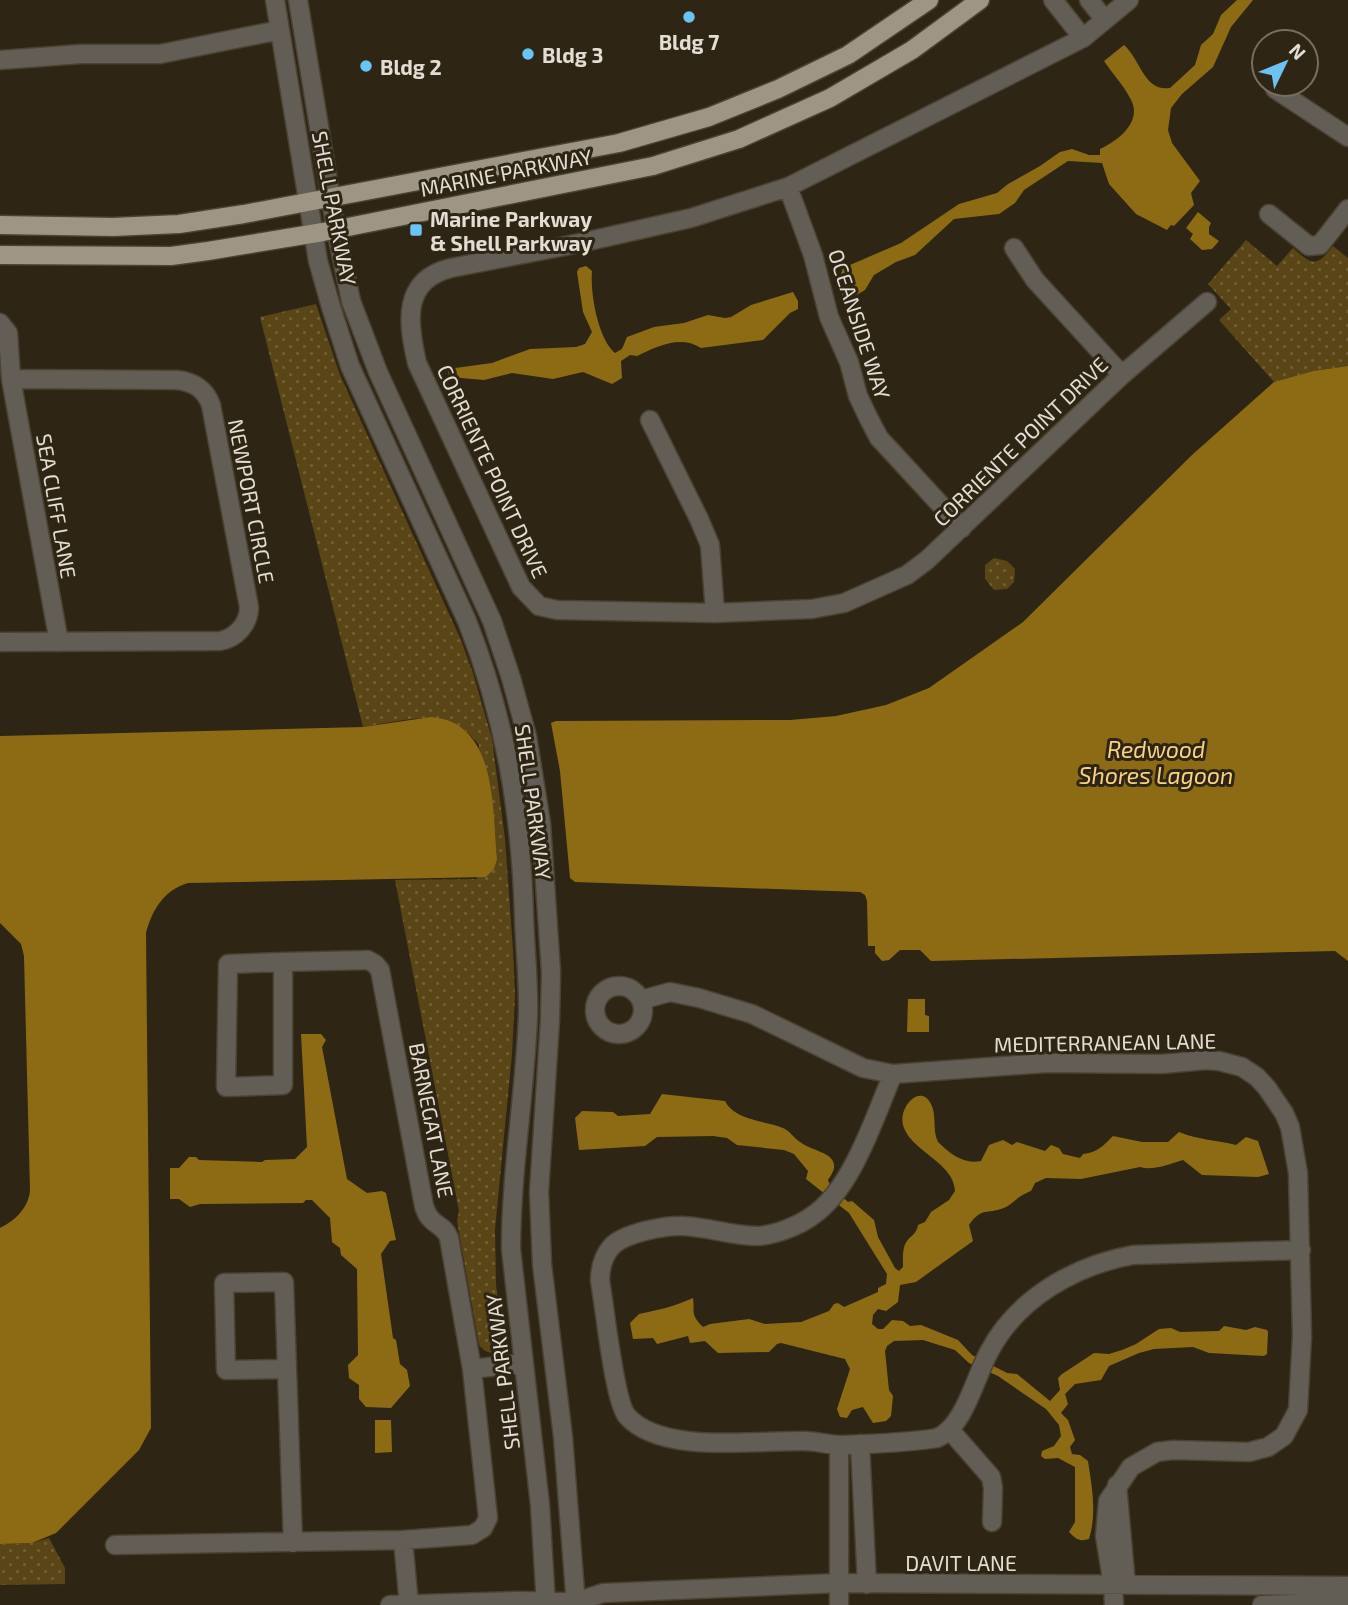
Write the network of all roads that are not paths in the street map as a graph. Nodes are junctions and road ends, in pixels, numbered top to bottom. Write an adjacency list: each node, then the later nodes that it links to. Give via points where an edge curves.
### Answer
1 (275, 0): 9 (street, SHELL PARKWAY)
2 (298, 0): 15 (street, SHELL PARKWAY)
3 (929, 0): 15 (main road, MARINE PARKWAY, via 848,55 696,121 619,143)
4 (980, 0): 20 (main road, MARINE PARKWAY, via 912,50 830,98 739,139 653,166)
5 (1053, 0): 10 (street)
6 (1089, 0): 8 (street)
7 (1129, 0): 8 (street, CORRIENTE POINT DRIVE)
8 (1105, 20): 10 (street, CORRIENTE POINT DRIVE)
9 (280, 30): 11 (street, via 172,52); 16 (street, SHELL PARKWAY)
10 (1083, 38): 14 (street, CORRIENTE POINT DRIVE)
11 (0, 60)
12 (1289, 98): 13 (street)
13 (1348, 137)
14 (788, 187): 29 (street, OCEANSIDE WAY, via 829,317 873,428); 30 (street, CORRIENTE POINT DRIVE, via 691,218 444,269 422,285 411,307 411,333 422,375 528,596 551,609)
15 (331, 198): 16 (main road, MARINE PARKWAY); 20 (street, SHELL PARKWAY)
16 (308, 202): 19 (main road, MARINE PARKWAY, via 179,224); 21 (street, SHELL PARKWAY)
17 (1348, 209): 18 (street, via 1314,247)
18 (1269, 214)
19 (0, 225)
20 (336, 229): 21 (main road, MARINE PARKWAY); 53 (street, SHELL PARKWAY, via 351,301 378,372 492,621 527,736 541,823 551,972 539,1192 542,1264)
21 (313, 234): 23 (main road, MARINE PARKWAY, via 171,256); 37 (street, SHELL PARKWAY, via 350,366 484,663 510,766 528,966 524,1082 511,1209)
22 (1014, 248): 26 (street, via 1035,280)
23 (0, 255)
24 (1207, 302): 26 (street, CORRIENTE POINT DRIVE)
25 (0, 323): 27 (street, via 8,334)
26 (1122, 375): 29 (street, CORRIENTE POINT DRIVE)
27 (11, 379): 32 (street, SEA CLIFF LANE); 32 (street, NEWPORT CIRCLE, via 177,380 193,383 204,392 211,405 249,607 242,628 227,640)
28 (650, 420): 30 (street, via 707,538)
29 (962, 528): 30 (street, CORRIENTE POINT DRIVE, via 907,575 844,603 776,612)
30 (715, 613)
31 (0, 642): 32 (street, NEWPORT CIRCLE)
32 (59, 642)
33 (283, 962): 33 (street, via 228,964 226,1087 283,1085); 39 (street, BARNEGAT LANE, via 362,960 372,961 380,970 424,1206 449,1238)
34 (641, 1000): 35 (street, MEDITERRANEAN LANE, via 670,992 699,998 752,1014 863,1068)
35 (893, 1073): 36 (street, MEDITERRANEAN LANE, via 1046,1063 1206,1060 1242,1067 1267,1088 1290,1127 1298,1173); 42 (street, via 844,1184 811,1217 760,1236 683,1226 652,1230 612,1246 600,1271 618,1400 635,1423 654,1433 711,1445 805,1441)
36 (1301, 1250): 40 (street, via 1133,1255 1075,1272 1029,1303 1006,1326 989,1350); 49 (street, MEDITERRANEAN LANE, via 1302,1376 1298,1410 1290,1429 1279,1441 1249,1452 1173,1450 1157,1452 1132,1466 1108,1501 1105,1524 1108,1558)
37 (524, 1363): 39 (street); 52 (street, SHELL PARKWAY)
38 (286, 1369): 38 (street, via 284,1282 224,1283 226,1370); 45 (street)
39 (472, 1369): 44 (street, BARNEGAT LANE, via 488,1518 472,1535)
40 (950, 1430): 41 (street, via 926,1440); 43 (street, via 991,1477)
41 (860, 1444): 42 (street); 48 (street)
42 (839, 1445): 47 (street)
43 (992, 1522)
44 (403, 1540): 45 (street, BARNEGAT LANE); 55 (street)
45 (293, 1543): 46 (street, BARNEGAT LANE)
46 (115, 1545)
47 (839, 1583): 48 (street, DAVIT LANE); 53 (street, DAVIT LANE, via 603,1593); 56 (street)
48 (867, 1584): 49 (street, DAVIT LANE)
49 (1120, 1585): 50 (street, DAVIT LANE); 57 (street, MEDITERRANEAN LANE)
50 (1348, 1586)
51 (1348, 1602): 58 (street)
52 (546, 1603): 53 (street, DAVIT LANE); 55 (street, DAVIT LANE)
53 (577, 1604)
54 (390, 1605): 55 (street, DAVIT LANE)
55 (409, 1605)
56 (839, 1605)
57 (1114, 1605)
58 (1262, 1605)

